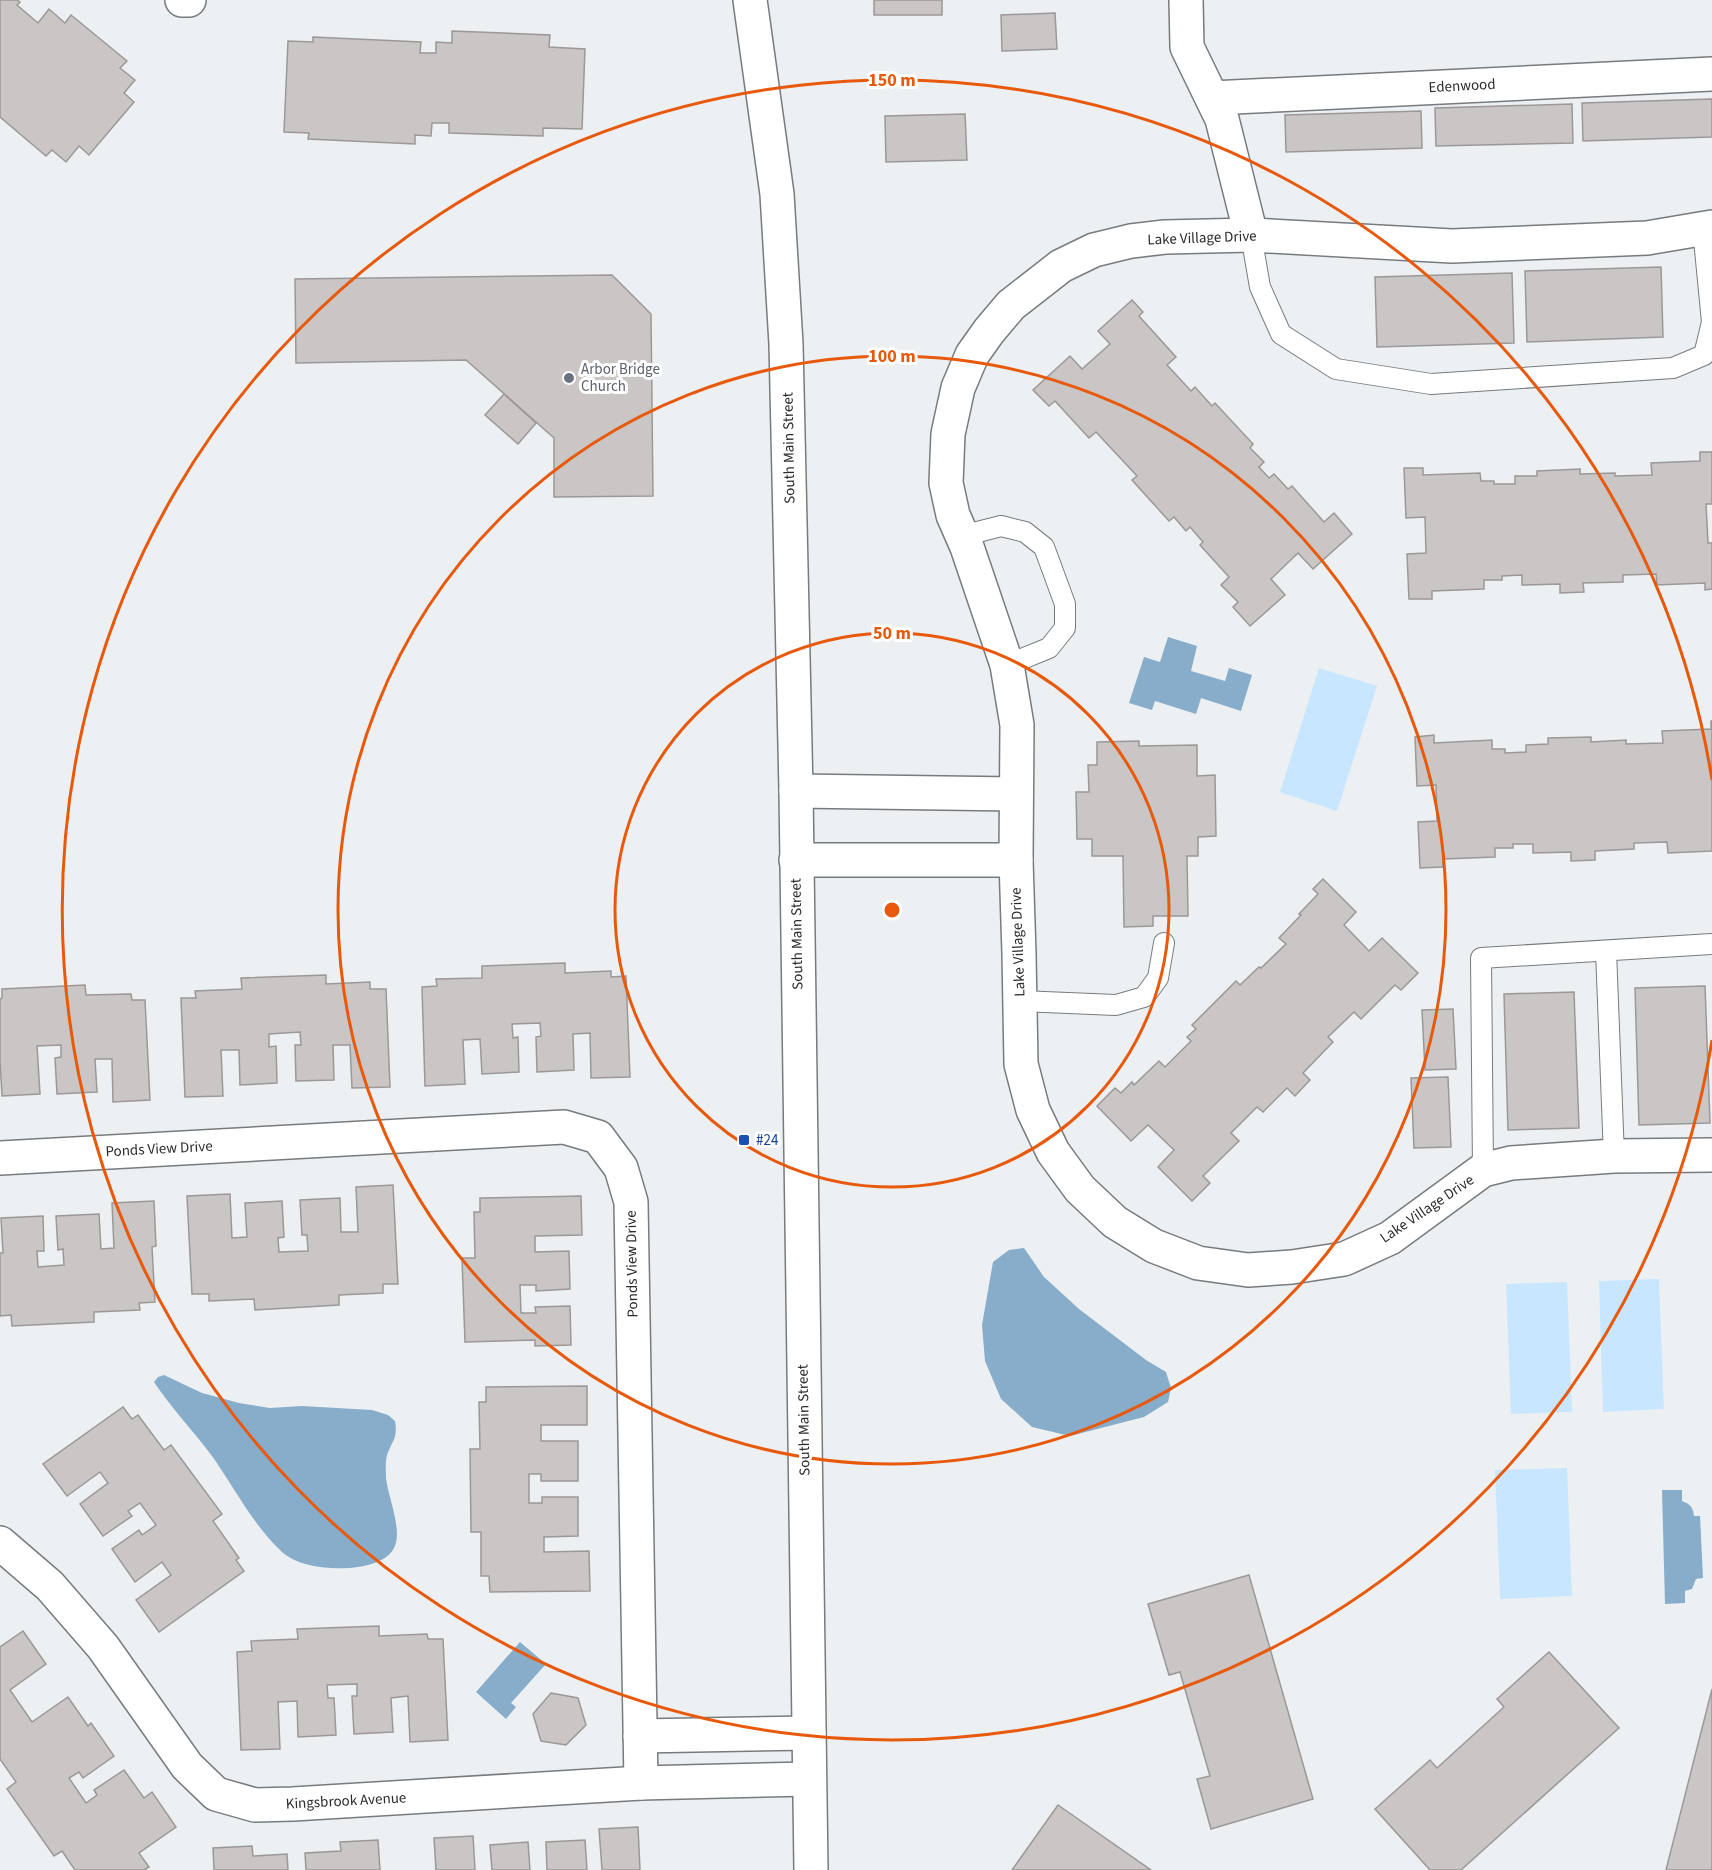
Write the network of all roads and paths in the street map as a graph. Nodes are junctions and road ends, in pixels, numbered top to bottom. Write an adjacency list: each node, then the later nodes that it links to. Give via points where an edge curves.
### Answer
1 (182, 0): 2 (street)
2 (189, 0)
3 (750, 0): 11 (street, South Main Street, via 777,194 786,344)
4 (1186, 0): 6 (street, via 1187,47)
5 (1712, 74): 6 (street, Edenwood)
6 (1212, 98): 8 (street, via 1222,119)
7 (1707, 228): 8 (street, Lake Village Drive, via 1647,238 1452,246); 8 (lane, via 1712,322 1704,355 1674,368 1431,384 1336,369 1281,334 1260,287)
8 (1251, 235): 9 (street, Lake Village Drive, via 1166,237 1094,250 1061,266 1011,305 972,355 958,388 948,434 946,483)
9 (962, 536): 10 (street, Lake Village Drive); 10 (lane, via 1000,526 1025,532 1044,547 1065,604 1065,628 1048,648)
10 (1006, 665): 12 (street, Lake Village Drive, via 1017,725)
11 (796, 791): 12 (street); 13 (street, South Main Street)
12 (1016, 794): 14 (street, Lake Village Drive)
13 (796, 860): 14 (street); 24 (street, South Main Street)
14 (1016, 860): 18 (street, Lake Village Drive)
15 (1164, 943): 18 (lane, via 1158,978 1144,997 1116,1005)
16 (1712, 944): 17 (lane)
17 (1606, 951): 20 (lane); 22 (lane, via 1481,958)
18 (1020, 1001): 22 (street, Lake Village Drive, via 1021,1064 1033,1110 1053,1152 1080,1189 1115,1222 1154,1246 1198,1263 1248,1270 1344,1259 1390,1238)
19 (1712, 1155): 20 (street, Lake Village Drive)
20 (1614, 1156): 22 (street, Lake Village Drive, via 1511,1163)
21 (0, 1158): 25 (street, Ponds View Drive, via 564,1127 598,1137 621,1168 631,1202)
22 (1484, 1170)
23 (0, 1543): 27 (street, Kingsbrook Avenue, via 50,1586 103,1647 187,1767 216,1794 255,1805)
24 (809, 1733): 25 (street); 26 (street, South Main Street)
25 (640, 1736): 27 (street, Ponds View Drive)
26 (809, 1779): 27 (street, Kingsbrook Avenue); 28 (street, South Main Street)
27 (641, 1783)
28 (811, 1870)

